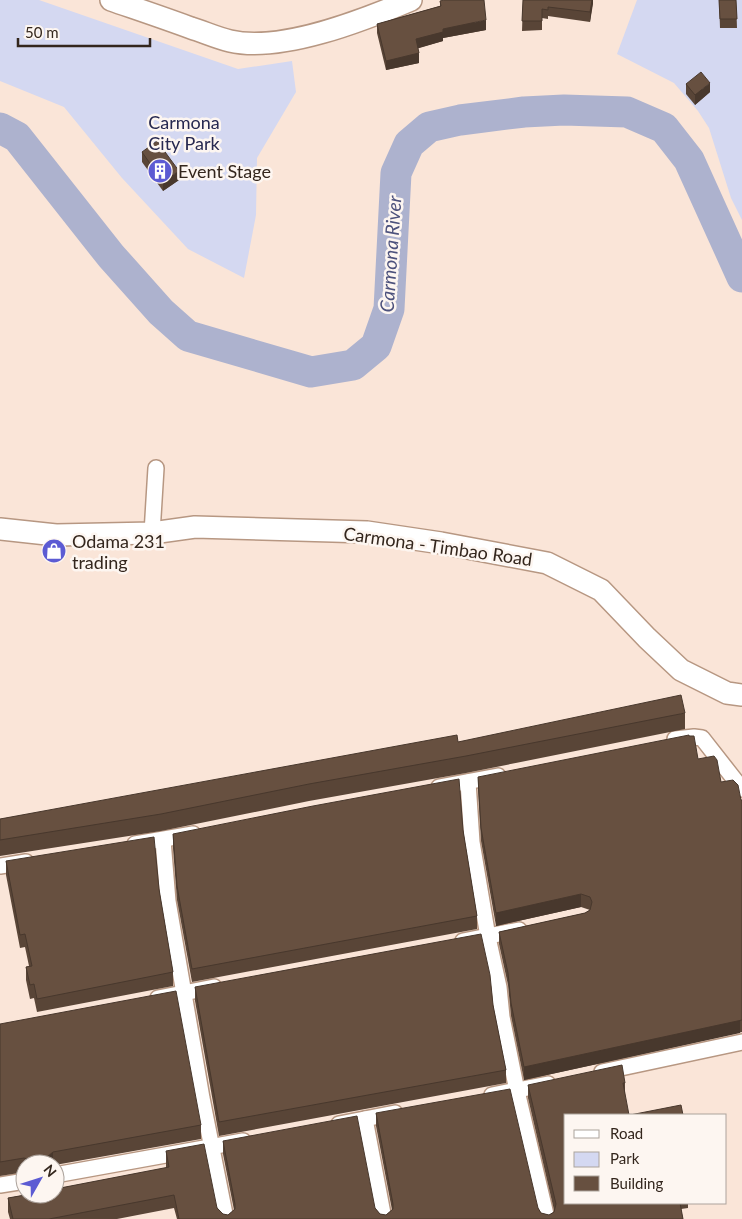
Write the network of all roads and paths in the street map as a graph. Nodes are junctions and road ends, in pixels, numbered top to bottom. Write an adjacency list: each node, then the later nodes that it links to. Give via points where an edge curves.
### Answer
1 (111, 0): 2 (main road, via 231,42 256,43 316,34)
2 (411, 0)
3 (156, 468): 5 (street)
4 (0, 530): 5 (main road, Carmona - Timbao Road, via 56,534)
5 (152, 533): 6 (main road, Carmona - Timbao Road, via 195,527 367,532 546,563 601,590 681,670 727,693)
6 (742, 695)
7 (658, 743): 10 (street, via 694,736 702,738)
8 (515, 772): 9 (street)
9 (468, 782): 11 (street); 18 (street, via 472,842)
10 (742, 789)
11 (429, 790)
12 (210, 831): 13 (street)
13 (163, 840): 14 (street); 21 (street, via 168,901)
14 (125, 846)
15 (38, 860): 16 (street)
16 (0, 866)
17 (536, 927): 18 (street)
18 (488, 937): 19 (street); 26 (street)
19 (450, 944)
20 (232, 984): 21 (street)
21 (184, 993): 22 (street); 32 (street)
22 (146, 1000)
23 (742, 1042): 24 (street)
24 (592, 1075)
25 (564, 1081): 26 (street)
26 (517, 1091): 27 (street); 38 (street)
27 (475, 1098)
28 (407, 1111): 29 (street)
29 (365, 1119): 30 (street); 37 (street)
30 (328, 1126)
31 (260, 1138): 32 (street)
32 (211, 1147): 33 (street); 36 (street)
33 (65, 1173)
34 (15, 1183): 35 (street)
35 (0, 1185)
36 (226, 1219)
37 (384, 1219)
38 (547, 1219)

